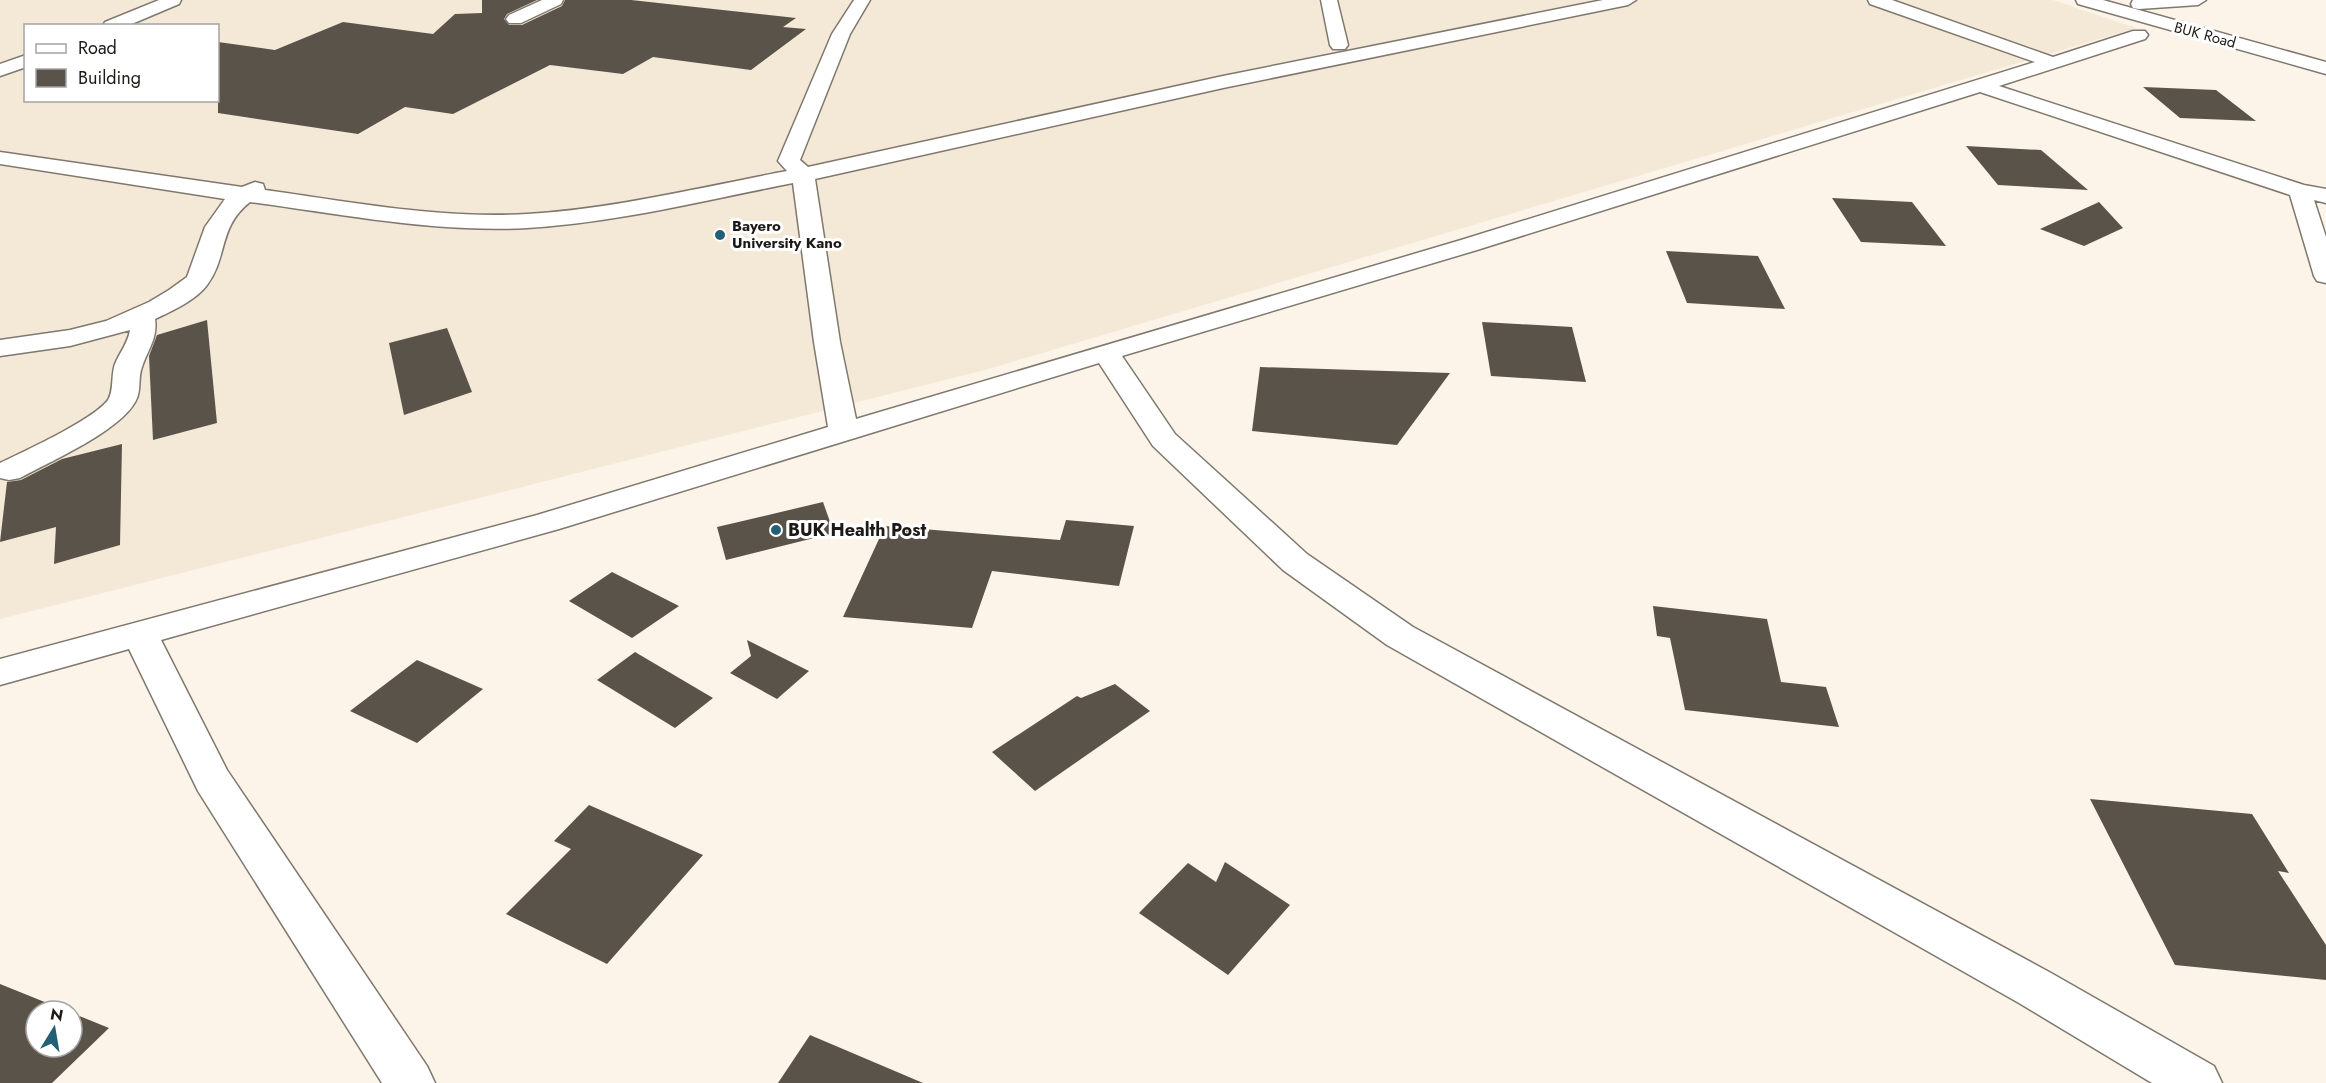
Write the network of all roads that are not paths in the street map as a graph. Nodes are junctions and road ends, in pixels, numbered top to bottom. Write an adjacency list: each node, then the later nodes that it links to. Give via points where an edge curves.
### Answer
1 (173, 0): 12 (street)
2 (555, 0): 11 (street)
3 (862, 0): 24 (street, via 841,33)
4 (1329, 0): 15 (street)
5 (1566, 0): 13 (street)
6 (1628, 0): 13 (street)
7 (1876, 0): 18 (street)
8 (2084, 0): 19 (street, BUK Road)
9 (2198, 0): 10 (street)
10 (2132, 2): 16 (street, BUK Road)
11 (515, 19)
12 (116, 24)
13 (1447, 30): 15 (street); 24 (street, via 1212,85)
14 (2139, 34): 18 (street)
15 (1339, 45): 24 (street)
16 (2326, 57)
17 (24, 61): 20 (street)
18 (2051, 62): 21 (street)
19 (2326, 68)
20 (0, 70)
21 (1980, 87): 26 (street); 32 (street, via 1469,245)
22 (0, 140): 25 (street)
23 (0, 158): 27 (street)
24 (796, 168): 25 (street, via 493,209 436,206); 27 (street, via 593,214 528,221 476,222 407,216); 33 (street)
25 (272, 181): 27 (street)
26 (2300, 191): 28 (street); 29 (street)
27 (244, 195): 30 (street, via 222,215 197,281)
28 (2326, 196)
29 (2326, 276)
30 (142, 316): 31 (street, via 63,341); 34 (street, via 145,332 126,372 123,399 114,410)
31 (0, 348)
32 (1106, 351): 33 (street); 38 (street, via 1164,440 1295,562 1400,636 2004,971)
33 (844, 432): 35 (street, via 548,522)
34 (9, 471)
35 (139, 633): 36 (street); 37 (street, via 212,780)
36 (0, 672)
37 (410, 1083)
38 (2197, 1083)

